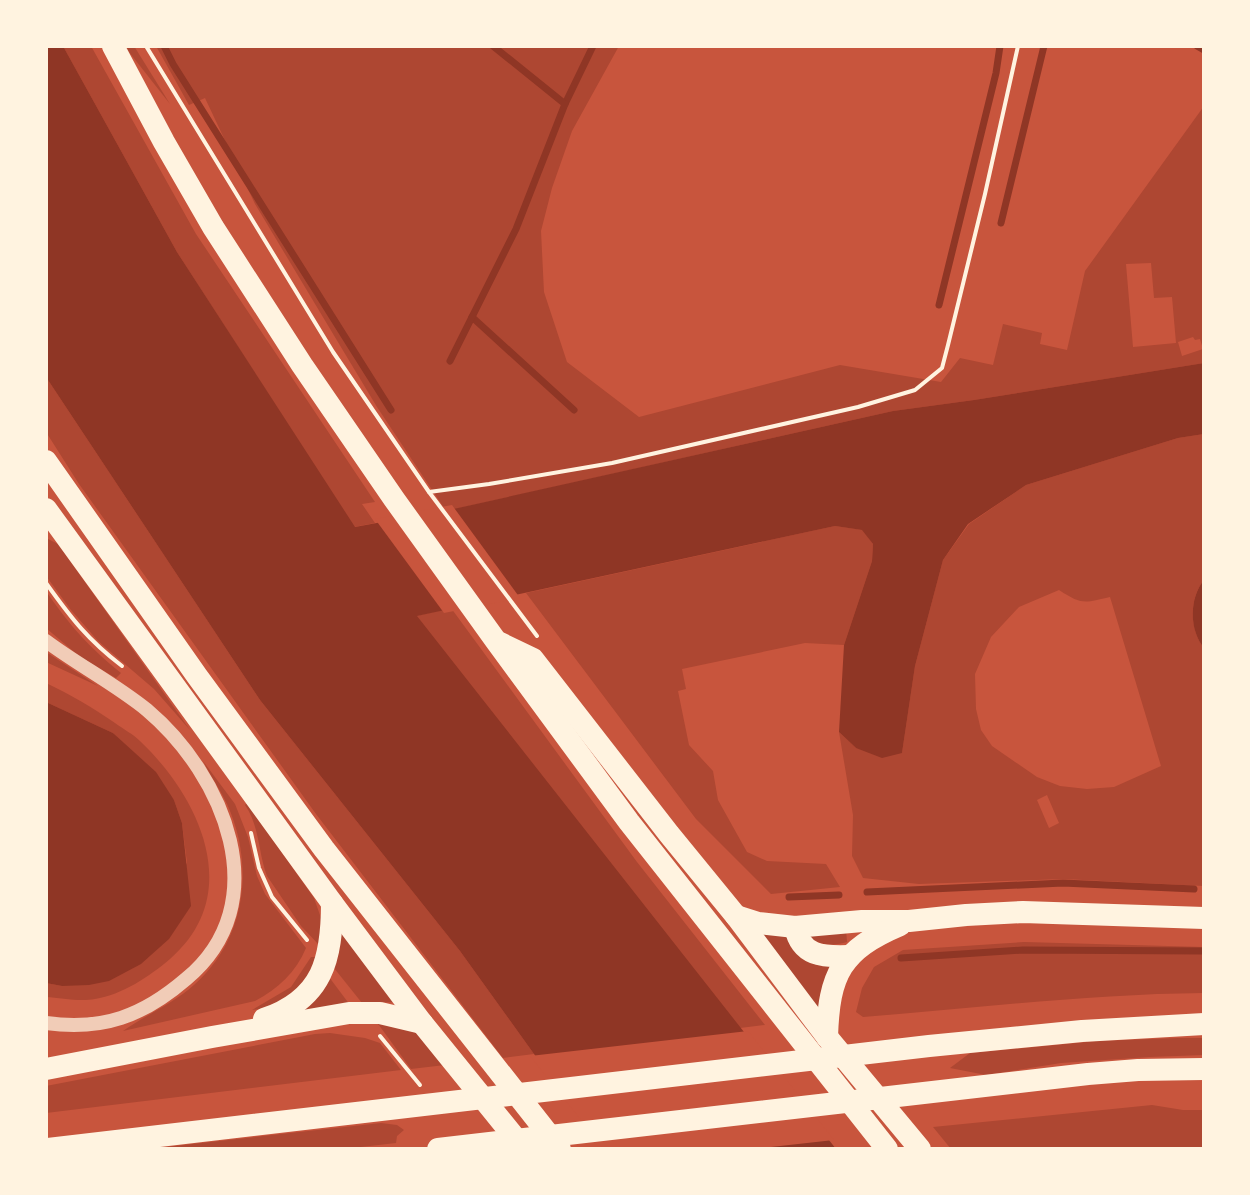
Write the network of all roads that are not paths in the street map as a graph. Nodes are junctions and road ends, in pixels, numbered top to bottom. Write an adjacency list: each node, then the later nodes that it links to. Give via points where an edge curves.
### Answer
1 (113, 46): 5 (highway, via 213,227 302,365)
2 (46, 461): 23 (highway, via 324,849)
3 (46, 509): 4 (highway)
4 (54, 531): 7 (highway)
5 (496, 641): 8 (highway, via 533,659); 24 (highway, via 676,883)
6 (46, 642): 13 (street, via 147,711 170,733 195,764 224,817 235,869 220,941 190,977 127,1017 85,1026)
7 (332, 903): 14 (highway); 16 (highway, via 325,964 306,995 271,1017)
8 (736, 916): 11 (highway); 17 (highway)
9 (1204, 918): 10 (highway, via 1023,912)
10 (909, 921): 11 (highway); 12 (highway, via 878,934)
11 (795, 927): 12 (highway, via 804,948 818,955)
12 (849, 956): 17 (highway, via 832,990)
13 (46, 1023)
14 (422, 1023): 16 (highway, via 362,1012); 22 (highway)
15 (1204, 1024): 20 (highway, via 929,1046)
16 (212, 1037): 18 (highway)
17 (827, 1037): 25 (highway)
18 (46, 1069)
19 (1201, 1070): 21 (highway, via 1138,1070 962,1087)
20 (48, 1149)
21 (438, 1149)
22 (524, 1149)
23 (560, 1149)
24 (887, 1149)
25 (920, 1149)

